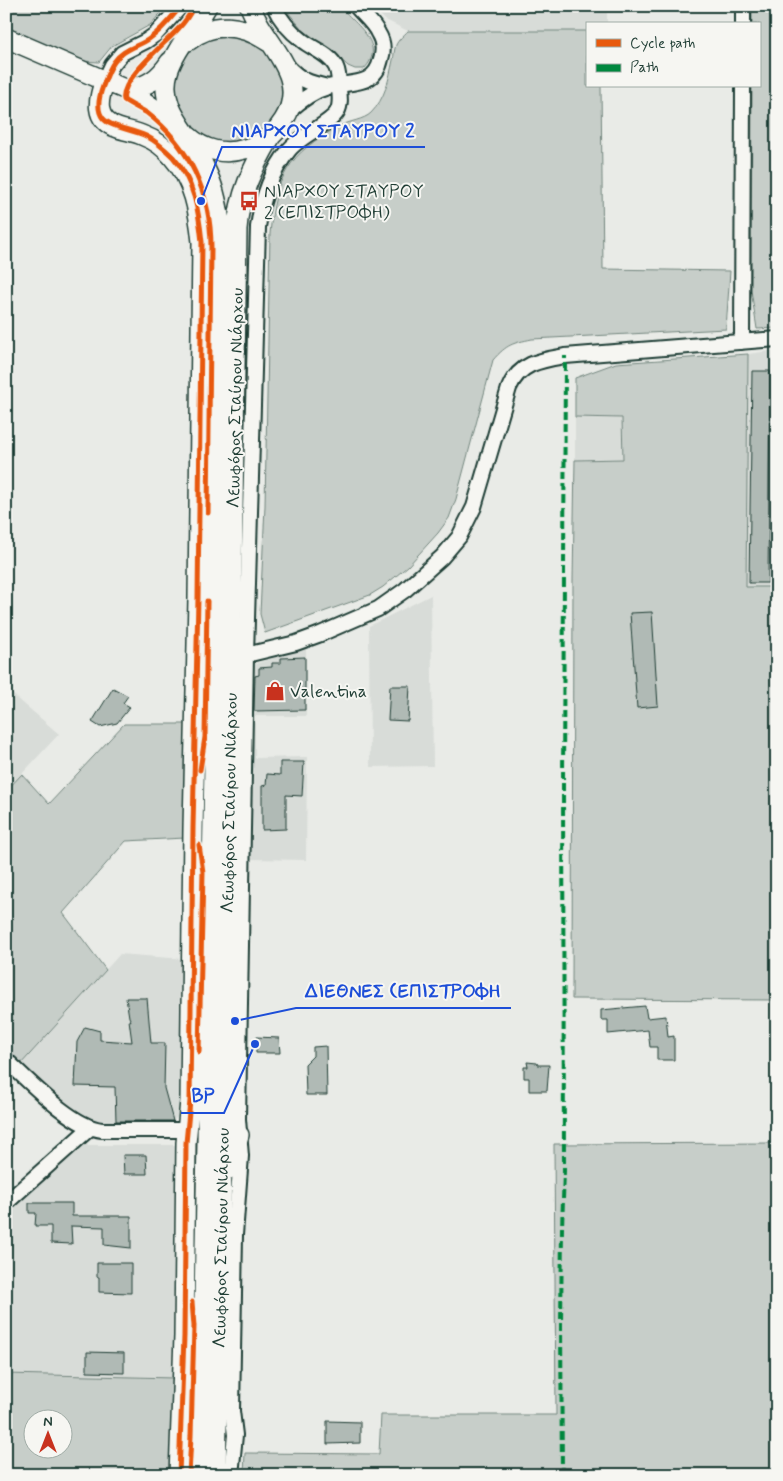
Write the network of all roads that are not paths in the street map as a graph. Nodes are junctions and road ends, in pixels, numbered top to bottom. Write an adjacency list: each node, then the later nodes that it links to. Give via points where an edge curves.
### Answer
1 (181, 6): 12 (street, via 156,34 122,53)
2 (208, 6): 10 (main road, Λεωφόρος Σταύρου Νιάρχου)
3 (250, 6): 9 (main road, Λεωφόρος Σταύρου Νιάρχου)
4 (274, 6): 13 (street, via 292,32 333,62 338,73)
5 (356, 6): 13 (street, via 377,30 382,41 382,56 377,69 365,80)
6 (743, 6): 7 (street)
7 (743, 22)
8 (6, 38): 12 (main road)
9 (270, 43): 10 (main road, Λεωφόρος Σταύρου Νιάρχου, via 248,30 228,27 201,32); 11 (main road, Λεωφόρος Σταύρου Νιάρχου)
10 (178, 51): 15 (main road, via 154,81); 17 (main road, Λεωφόρος Σταύρου Νιάρχου, via 166,79 166,93 169,108)
11 (285, 64): 13 (street, via 304,81); 16 (main road, Λεωφόρος Σταύρου Νιάρχου, via 292,87)
12 (105, 80): 15 (main road); 23 (main road, via 99,101 102,116 112,125 150,138 178,164 194,195 202,242)
13 (334, 86): 16 (street, via 306,97); 21 (street, via 340,99 337,111 297,141 284,157 269,183 259,215)
14 (743, 88): 20 (street)
15 (129, 91): 17 (main road)
16 (289, 111): 18 (main road, Λεωφόρος Σταύρου Νιάρχου)
17 (182, 129): 18 (main road, Λεωφόρος Σταύρου Νιάρχου, via 203,147 226,152 252,148); 22 (main road, Λεωφόρος Σταύρου Νιάρχου, via 212,184 221,231)
18 (270, 138): 29 (main road, Λεωφόρος Σταύρου Νιάρχου, via 247,182 237,228)
19 (777, 339): 20 (street)
20 (742, 342): 21 (street, via 565,356 520,370 507,393 470,517 442,557 378,609 296,643)
21 (246, 656): 27 (street)
22 (215, 752): 23 (main road, via 205,780 201,843); 28 (main road, Λεωφόρος Σταύρου Νιάρχου)
23 (192, 862): 26 (main road)
24 (6, 1060): 25 (street, via 70,1117)
25 (90, 1128): 26 (street); 30 (street)
26 (188, 1130): 28 (main road); 33 (main road)
27 (239, 1135): 29 (main road); 31 (street, via 241,1156 235,1235)
28 (207, 1149): 34 (main road, Λεωφόρος Σταύρου Νιάρχου)
29 (222, 1186): 32 (main road, Λεωφόρος Σταύρου Νιάρχου)
30 (6, 1203)
31 (232, 1411): 32 (main road); 35 (street, via 235,1435)
32 (216, 1467)
33 (179, 1475)
34 (199, 1475)
35 (230, 1475)

